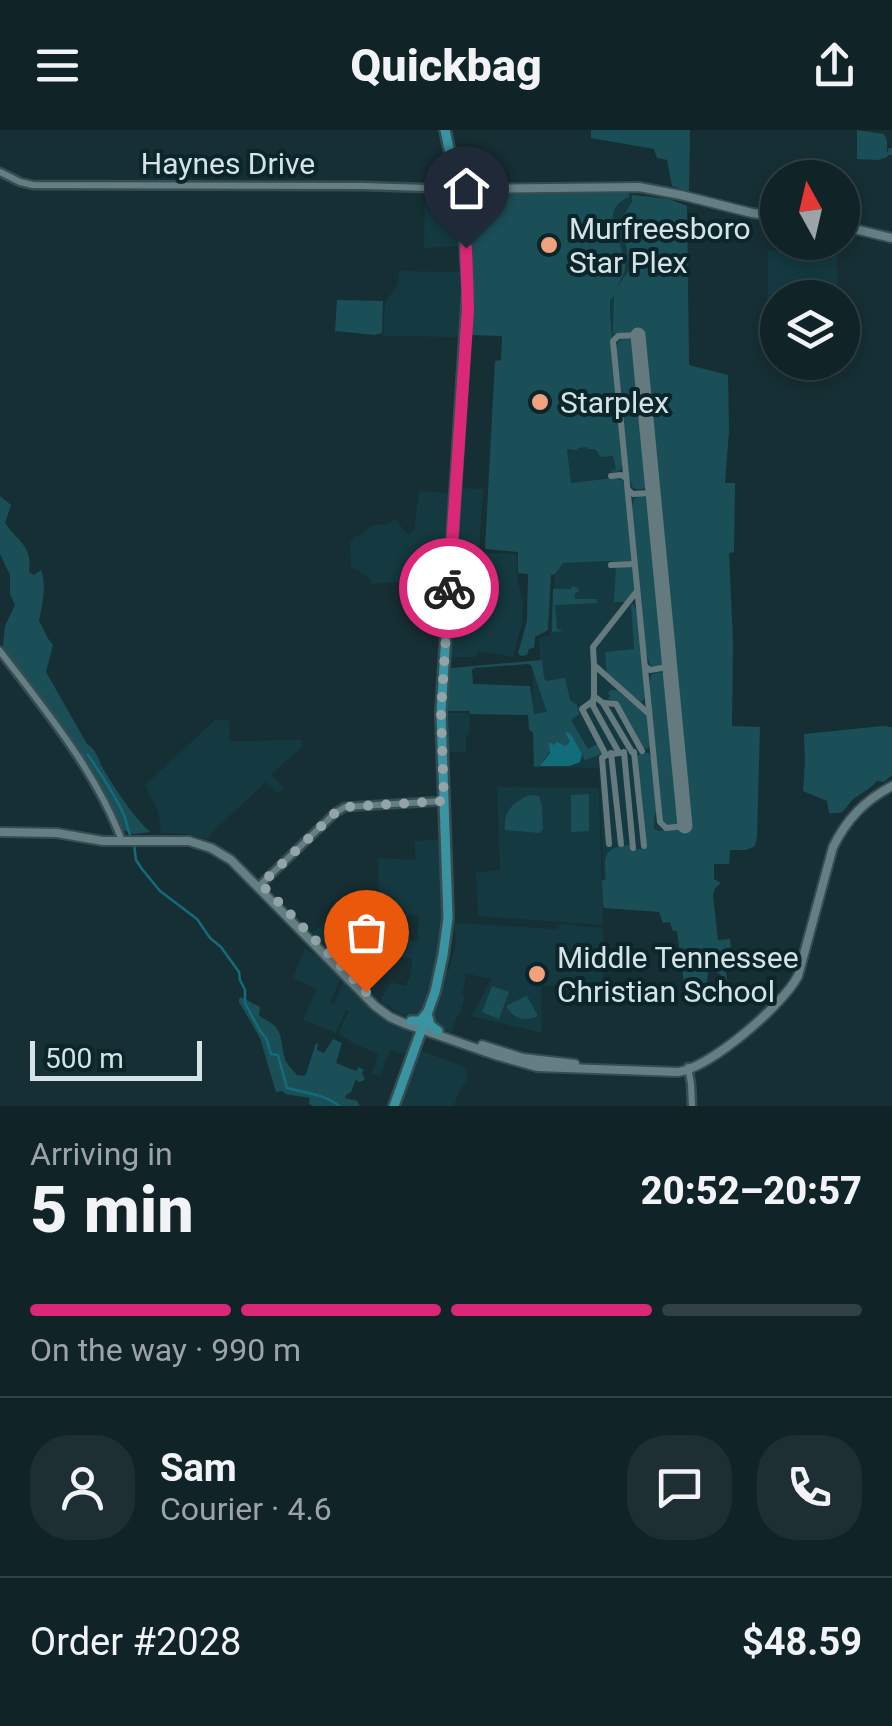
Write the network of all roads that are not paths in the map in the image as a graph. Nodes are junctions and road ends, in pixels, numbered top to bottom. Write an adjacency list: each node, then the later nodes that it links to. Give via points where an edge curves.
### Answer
1 (445, 130): 2 (main road)
2 (454, 170): 4 (main road); 5 (main road); 6 (main road)
3 (0, 172): 4 (street, Haynes Drive, via 33,185)
4 (441, 189): 5 (street, Haynes Drive); 7 (main road)
5 (458, 189): 6 (main road); 7 (main road)
6 (476, 189): 7 (main road); 8 (main road, via 638,187)
7 (462, 209): 13 (main road, via 468,310 442,688)
8 (760, 214)
9 (860, 230): 10 (main road)
10 (892, 238)
11 (0, 650): 15 (street)
12 (892, 786): 22 (main road, via 858,809 833,847 798,971 785,990)
13 (444, 801): 16 (street, via 345,807); 17 (main road, via 448,918)
14 (0, 830): 15 (main road)
15 (129, 839): 16 (main road, via 201,844)
16 (259, 885): 18 (main road, via 374,1000)
17 (428, 1013): 18 (main road); 19 (main road); 20 (main road)
18 (409, 1022): 19 (main road); 21 (main road)
19 (422, 1027): 20 (main road); 21 (main road)
20 (437, 1032): 21 (main road); 22 (main road, via 537,1066)
21 (416, 1044): 23 (main road)
22 (688, 1068): 24 (street)
23 (394, 1106)
24 (692, 1106)

